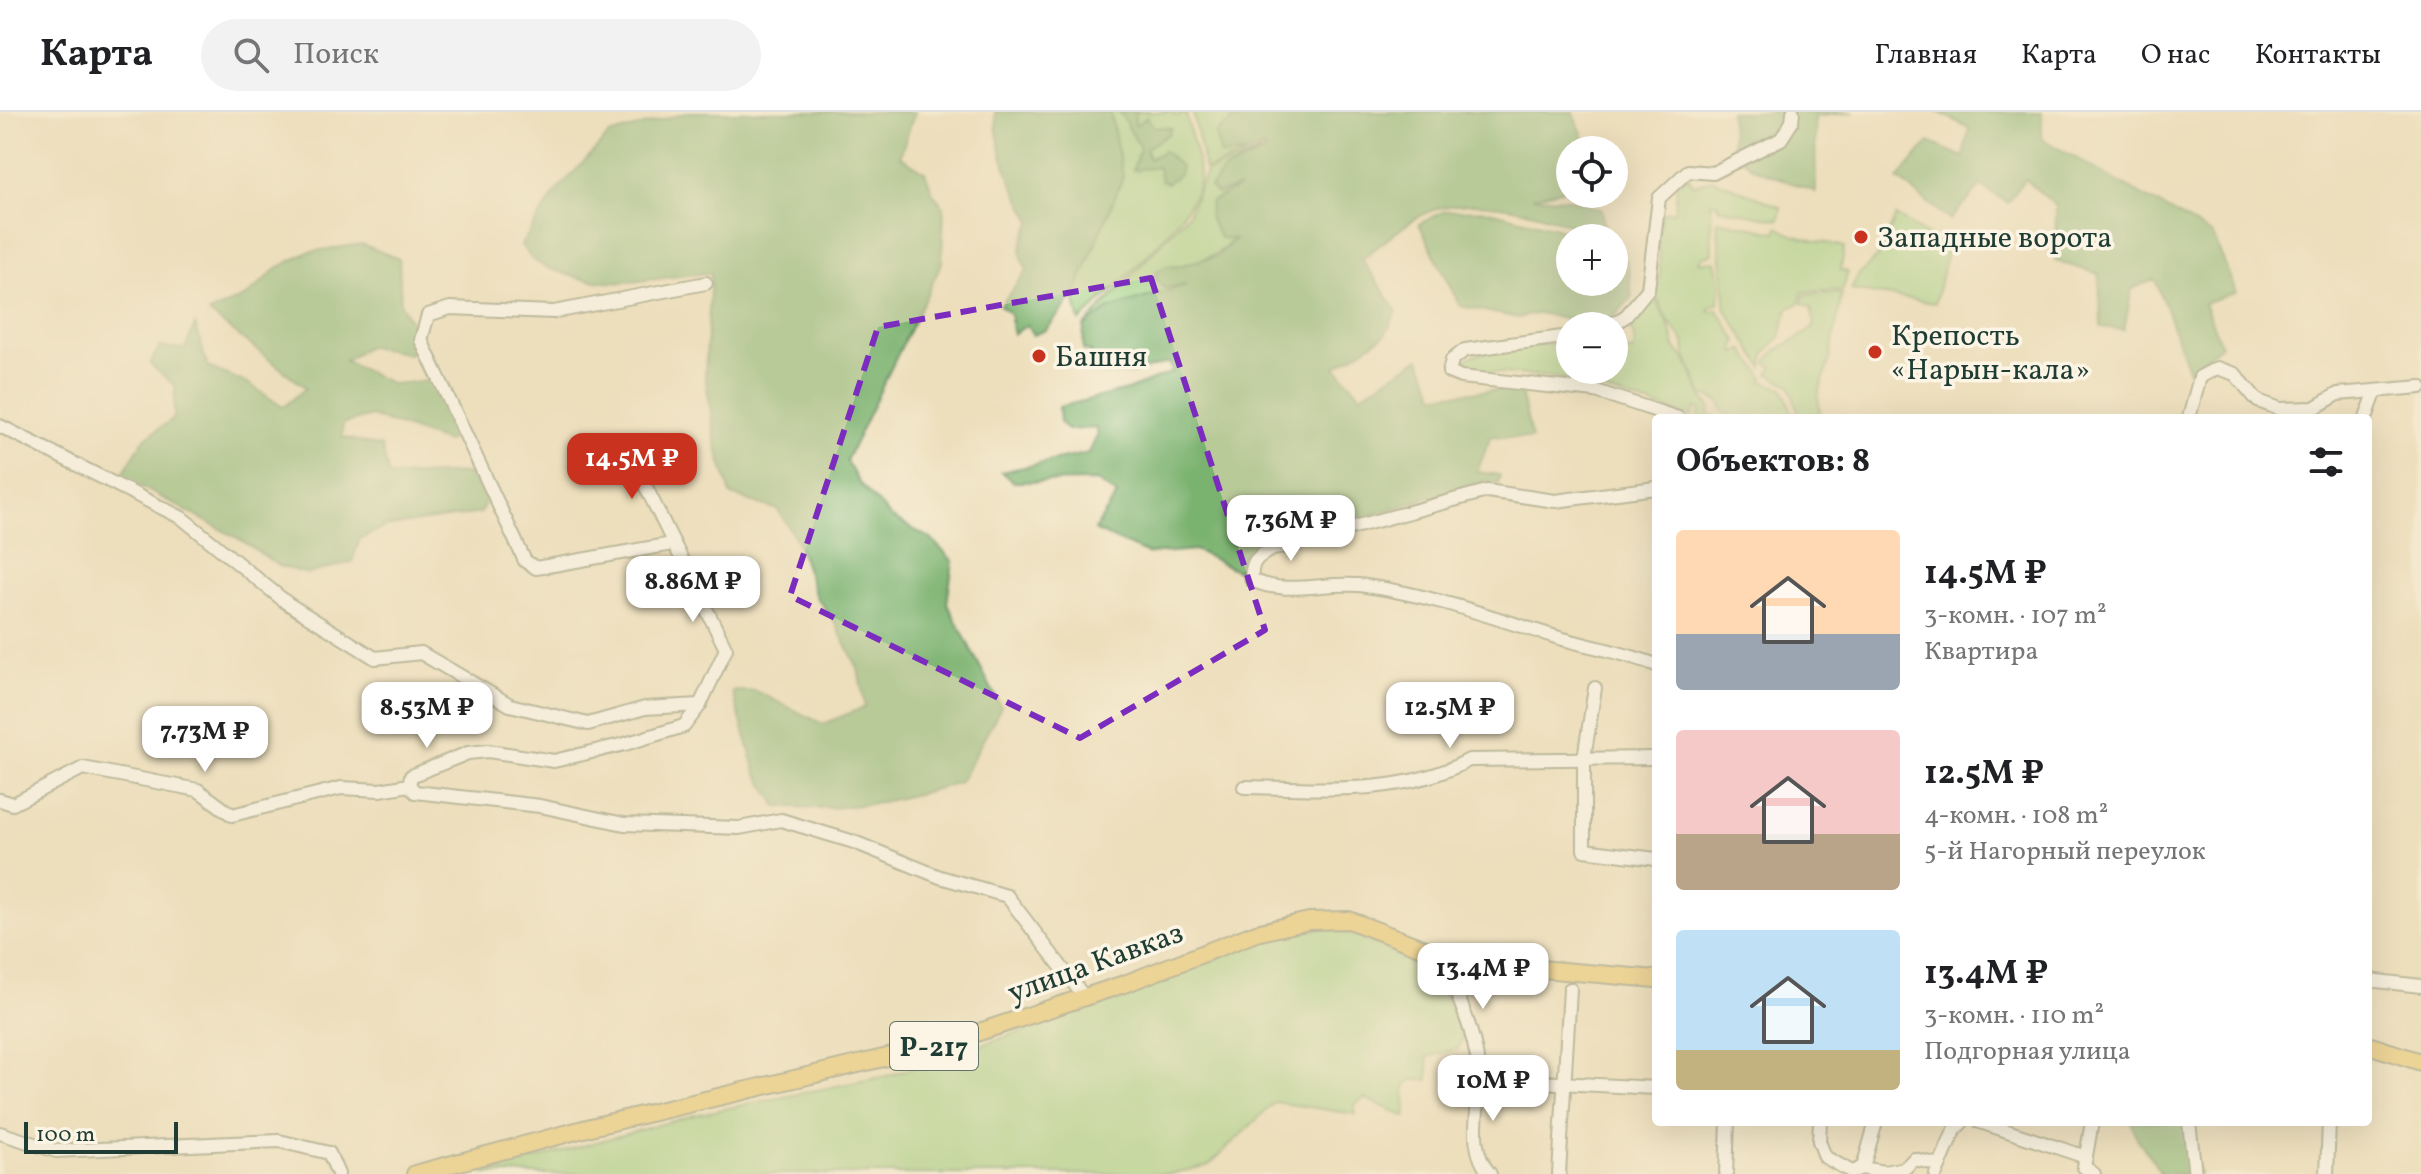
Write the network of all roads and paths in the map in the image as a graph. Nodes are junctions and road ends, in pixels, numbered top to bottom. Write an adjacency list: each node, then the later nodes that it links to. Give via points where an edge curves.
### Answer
1 (1793, 112): 3 (street, via 1781,139 1713,173 1688,171 1669,185 1659,198 1648,289)
2 (706, 283): 13 (street, via 554,312 450,308 428,315 421,340 525,561 536,568)
3 (1628, 314)
4 (1556, 338): 7 (street, via 1465,350 1452,360 1449,372 1596,391)
5 (2421, 387): 6 (street)
6 (2375, 393): 8 (street, via 2338,394 2314,408 2280,409 2258,401 2235,374 2217,368 2200,377); 9 (street)
7 (1666, 414)
8 (2190, 414)
9 (2367, 414)
10 (0, 426): 16 (street, via 182,518 287,603 375,658 421,653 510,705 588,724 645,708)
11 (589, 463): 13 (street, via 639,473)
12 (1652, 489): 14 (street, via 1555,501 1487,491 1273,549 1257,557 1251,569 1252,580 1267,587 1364,585)
13 (672, 544): 16 (street, via 726,649)
14 (1652, 663)
15 (1595, 688): 17 (street)
16 (700, 705): 19 (street, via 684,726 625,744 554,761 468,753 411,776)
17 (1584, 758): 18 (street); 20 (street, via 1469,760 1450,770 1374,788); 22 (street, via 1584,850)
18 (1652, 758)
19 (409, 785): 21 (street, via 341,788 232,815 198,790 83,768 13,804); 28 (street, via 415,792 540,806 624,824 739,828 781,820 854,842 940,877 1007,896)
20 (1244, 787)
21 (0, 800)
22 (1652, 858)
23 (1441, 956): 24 (highway, улица Кавказ / Р-217, via 1489,966); 28 (highway, улица Кавказ / Р-217, via 1349,920 1309,921 1256,933); 31 (street, via 1472,1033)
24 (1652, 979)
25 (2372, 980): 26 (street)
26 (2421, 986)
27 (1570, 989): 32 (street)
28 (1085, 998): 47 (highway, улица Кавказ / Р-217, via 904,1055 595,1126)
29 (2372, 1046): 30 (highway)
30 (2421, 1062)
31 (1479, 1079): 32 (street); 48 (street, via 1479,1162)
32 (1565, 1081): 33 (street); 49 (street)
33 (1652, 1088)
34 (1728, 1126): 50 (street)
35 (1820, 1126): 45 (street, via 1825,1157)
36 (1874, 1126): 45 (street)
37 (1958, 1126): 44 (street)
38 (1992, 1126): 43 (street)
39 (2091, 1126): 43 (street)
40 (2189, 1126): 52 (street)
41 (2329, 1126): 53 (street)
42 (0, 1133): 46 (street, via 56,1151 279,1141 329,1153)
43 (2086, 1157): 51 (street, via 2084,1167)
44 (1938, 1170): 45 (street, via 1914,1159 1905,1168)
45 (1855, 1171)
46 (338, 1174)
47 (415, 1174)
48 (1490, 1174)
49 (1559, 1174)
50 (1726, 1174)
51 (2094, 1174)
52 (2195, 1174)
53 (2327, 1174)

